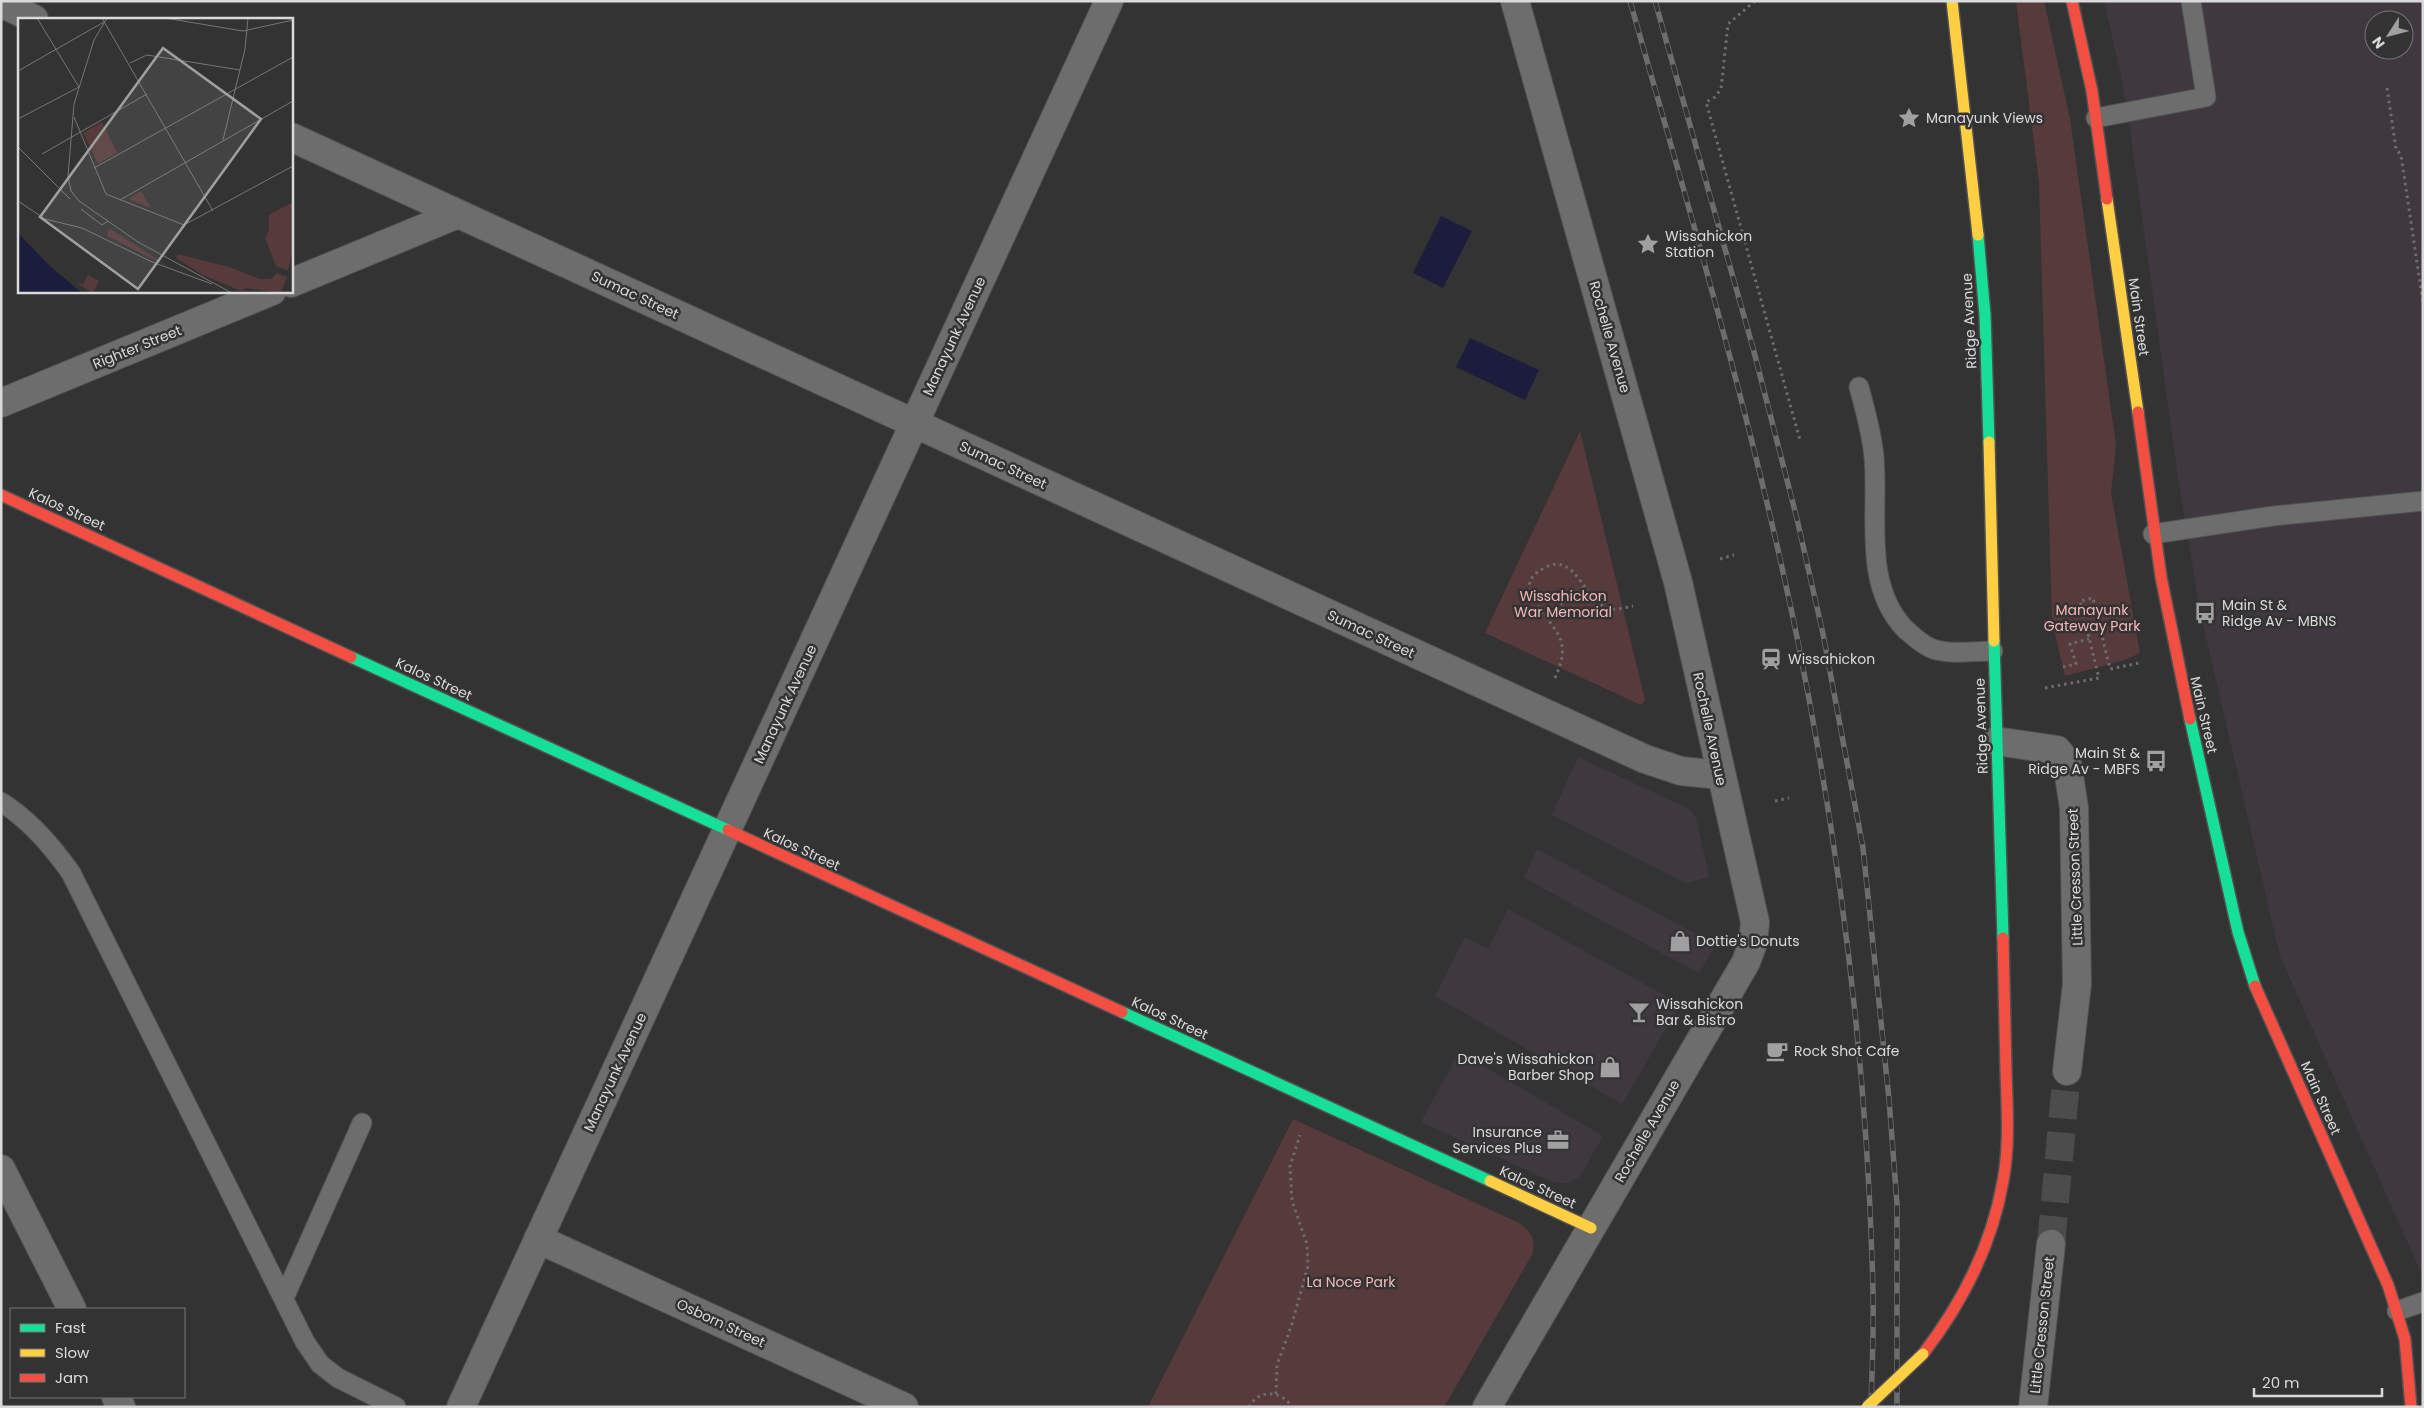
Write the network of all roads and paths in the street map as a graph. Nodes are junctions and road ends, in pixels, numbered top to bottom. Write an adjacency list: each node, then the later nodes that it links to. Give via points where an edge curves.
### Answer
1 (1109, 1): 18 (street, Manayunk Avenue)
2 (1515, 1): 35 (street, Rochelle Avenue, via 1678,582)
3 (1755, 1): 19 (path, via 1728,24 1721,89 1706,102)
4 (1952, 1): 29 (street, Ridge Avenue, via 1985,315)
5 (2072, 1): 10 (street, Main Street)
6 (2191, 1): 10 (lane, via 2206,97)
7 (1, 4): 8 (street)
8 (32, 18)
9 (2387, 88): 15 (path, via 2396,149 2401,155)
10 (2096, 118): 22 (street, Main Street)
11 (292, 137): 12 (street, Sumac Street)
12 (458, 214): 13 (street); 18 (street, Sumac Street)
13 (292, 283)
14 (270, 292): 17 (street, Righter Street)
15 (2423, 303)
16 (1859, 387): 29 (lane, via 1870,426 1874,458 1878,580 1890,608 1914,638 1932,648 1956,652)
17 (1, 403)
18 (914, 424): 35 (street, Sumac Street, via 1645,759 1681,771); 39 (street, Manayunk Avenue)
19 (1800, 440)
20 (1, 495): 39 (street, Kalos Street)
21 (2423, 501): 22 (lane, via 2273,516)
22 (2153, 534): 50 (street, Main Street, via 2175,656 2248,968 2376,1256)
23 (1734, 556): 24 (path)
24 (1720, 559)
25 (1584, 587): 26 (path, via 1609,609); 27 (path); 27 (path, via 1572,570 1563,564 1551,564 1540,570 1532,578 1529,589 1532,600)
26 (1633, 606)
27 (1545, 616): 32 (path, via 1561,640 1563,651)
28 (2089, 639): 30 (path, via 2080,601 2092,598 2110,669); 31 (path, via 2070,644 2076,664); 33 (path, via 2099,678)
29 (1993, 650): 34 (street, Ridge Avenue)
30 (2142, 663)
31 (2063, 667)
32 (1554, 678)
33 (2045, 688)
34 (1996, 741): 40 (street, Little Cresson Street, via 2057,750 2067,762 2070,772 2074,808 2077,974); 58 (street, Ridge Avenue, bridge, via 2007,1152 1993,1223 1965,1293 1924,1354)
35 (1720, 775): 44 (street, Rochelle Avenue, via 1755,922 1753,943 1746,962)
36 (1789, 798): 37 (path)
37 (1776, 801)
38 (1, 802): 47 (lane, via 14,810 55,849 71,873)
39 (726, 830): 44 (street, Kalos Street); 45 (street, Manayunk Avenue)
40 (2067, 1070)
41 (362, 1123): 47 (lane)
42 (1300, 1135): 51 (path, via 1290,1166 1292,1201 1307,1244 1308,1266 1277,1365)
43 (1, 1170): 49 (street)
44 (1591, 1228): 57 (street, Rochelle Avenue)
45 (538, 1239): 53 (street, Manayunk Avenue); 54 (street, Osborn Street)
46 (2051, 1244): 59 (street, Little Cresson Street)
47 (284, 1298): 52 (lane, via 320,1364 338,1378)
48 (2423, 1302): 50 (lane)
49 (71, 1308)
50 (2397, 1311): 60 (street, Main Street, via 2405,1339)
51 (1276, 1394): 55 (path, via 1262,1395); 56 (path, via 1285,1397)
52 (396, 1407)
53 (461, 1407)
54 (904, 1407)
55 (1249, 1407)
56 (1292, 1407)
57 (1487, 1407)
58 (1867, 1407)
59 (2033, 1407)
60 (2411, 1407)

